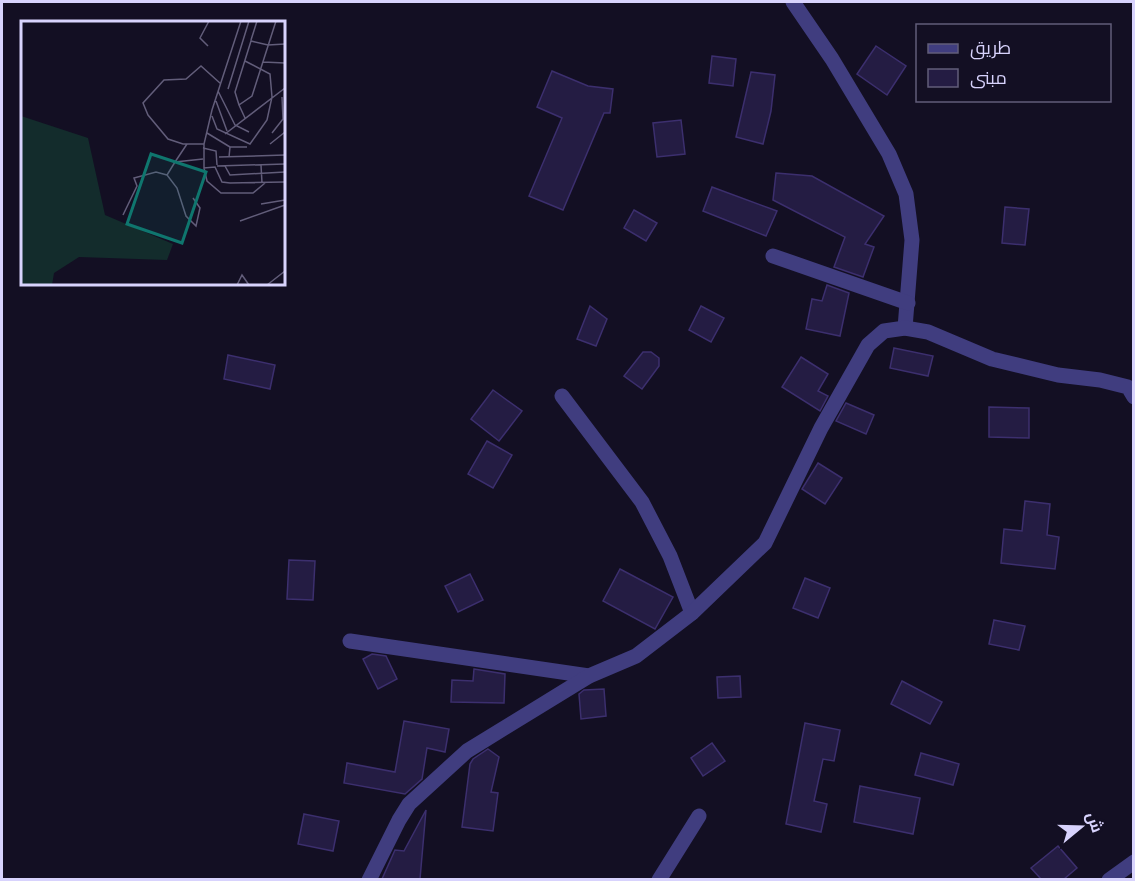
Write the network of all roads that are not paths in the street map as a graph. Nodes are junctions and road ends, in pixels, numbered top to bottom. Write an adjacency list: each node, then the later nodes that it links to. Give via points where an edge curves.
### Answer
1 (793, 2): 3 (street, via 883,144 906,194 912,240)
2 (773, 256): 3 (street)
3 (908, 303): 4 (street)
4 (905, 328): 5 (street, via 928,332 992,359); 7 (street, via 884,332 868,345 765,543)
5 (1132, 390)
6 (562, 396): 7 (street, via 642,502 670,556)
7 (692, 613): 9 (street, via 636,656)
8 (350, 641): 9 (street)
9 (589, 676): 12 (street, via 467,751 409,804)
10 (699, 816): 13 (street)
11 (1134, 862): 14 (street)
12 (369, 879)
13 (659, 879)
14 (1109, 879)

